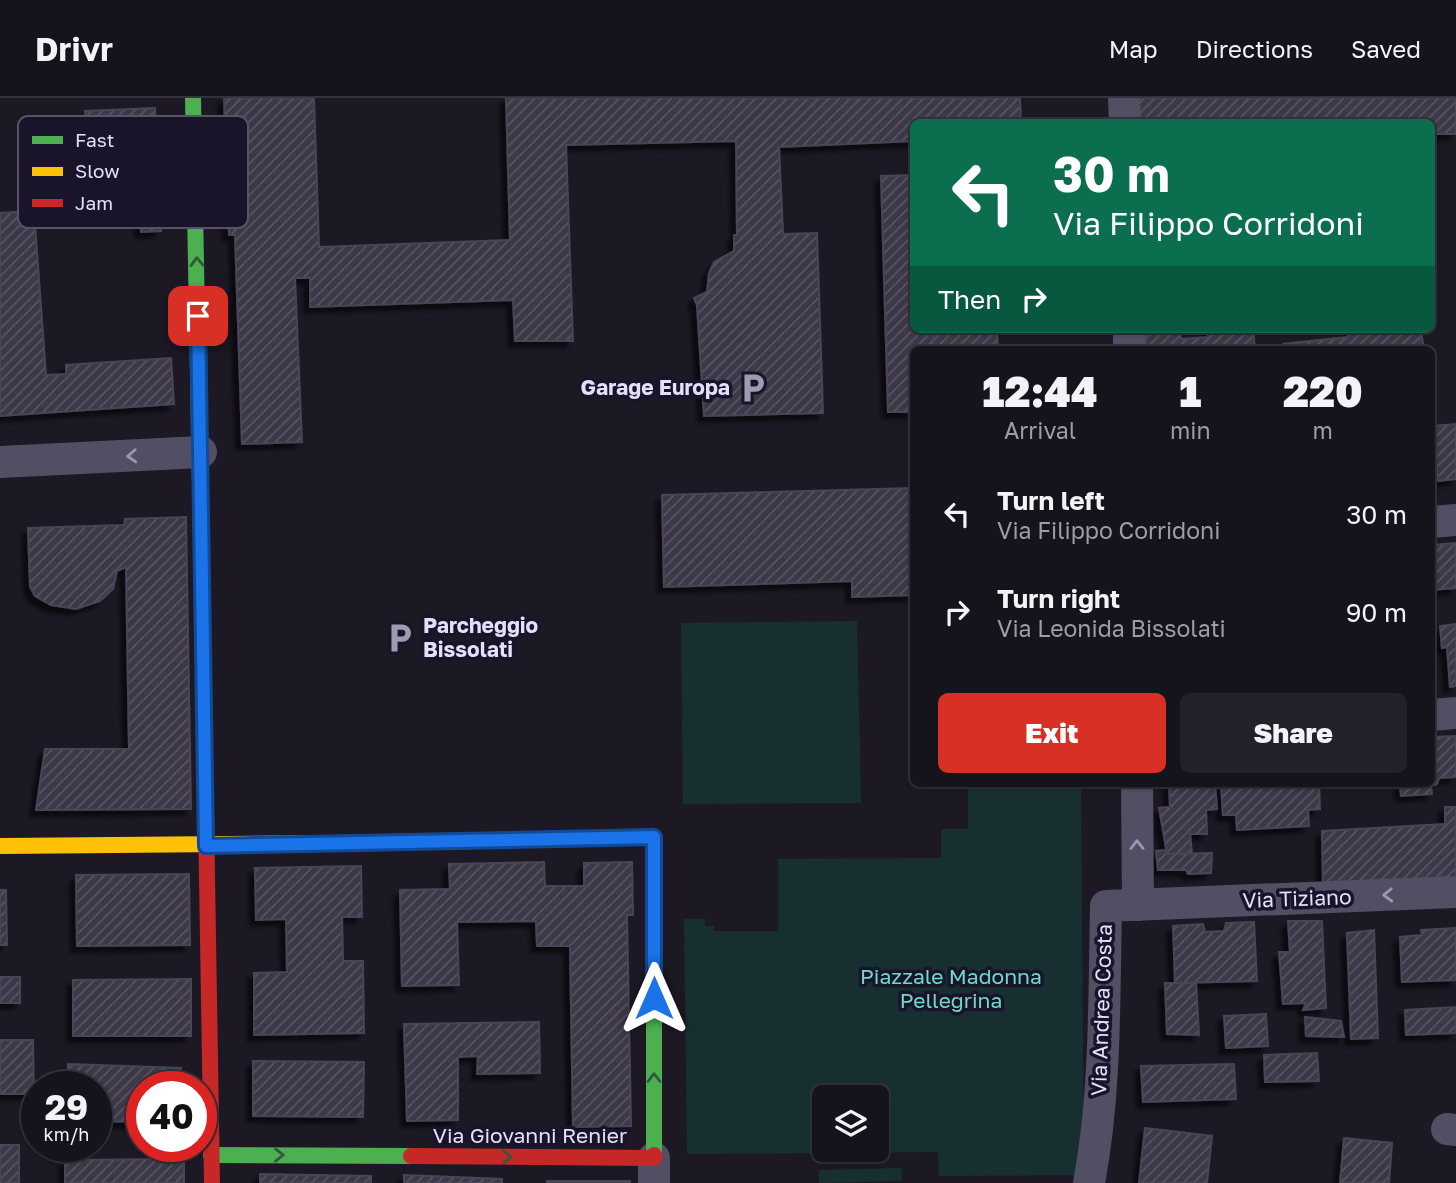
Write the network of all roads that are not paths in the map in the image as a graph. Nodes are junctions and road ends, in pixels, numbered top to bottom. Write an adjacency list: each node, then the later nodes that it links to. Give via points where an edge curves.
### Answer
1 (193, 98): 3 (street, one-way to 1)
2 (1124, 98): 4 (street)
3 (193, 116)
4 (1125, 119)
5 (196, 228): 6 (street, one-way to 5)
6 (201, 453): 7 (street, one-way to 7); 14 (street)
7 (0, 462)
8 (1456, 520): 9 (street)
9 (1435, 522)
10 (1456, 713): 11 (street)
11 (1435, 715)
12 (1137, 787): 16 (street, Via Andrea Costa, one-way to 12)
13 (0, 846): 14 (street)
14 (206, 846): 17 (street); 20 (street, Via Giovanni Renier, one-way to 14, via 654,837)
15 (1456, 892): 16 (street, Via Tiziano, one-way to 16)
16 (1138, 905): 22 (street, Via Andrea Costa, via 1105,906 1103,1061)
17 (210, 1071)
18 (217, 1154): 20 (street, Via Giovanni Renier, one-way to 20)
19 (211, 1162): 21 (street)
20 (654, 1171)
21 (212, 1183)
22 (1089, 1183)

